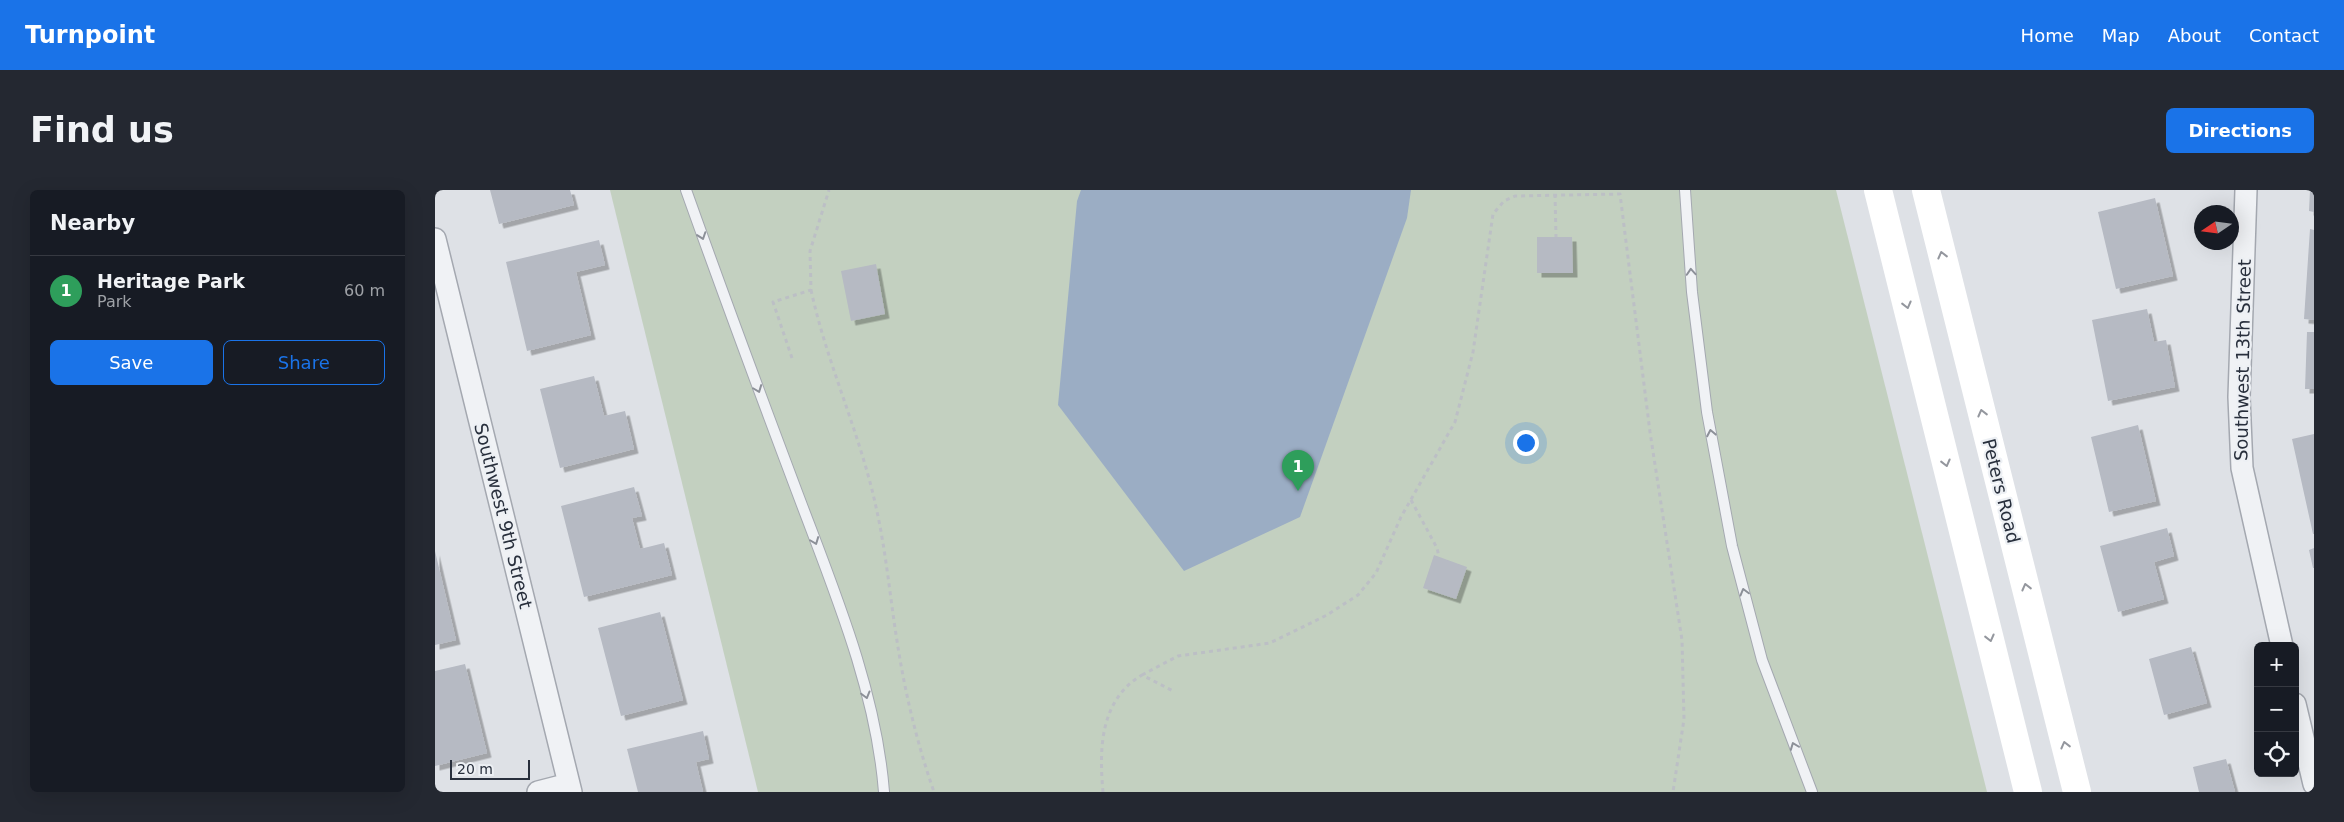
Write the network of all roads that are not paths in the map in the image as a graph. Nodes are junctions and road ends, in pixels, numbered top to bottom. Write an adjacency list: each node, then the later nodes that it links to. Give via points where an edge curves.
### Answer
1 (686, 190): 12 (lane, one-way to 12, via 827,570 857,660 882,762)
2 (1685, 190): 13 (lane, one-way to 2, via 1762,660 1732,546 1707,412 1692,292)
3 (1878, 190): 14 (main road, one-way to 14)
4 (1926, 190): 15 (main road, Peters Road, one-way to 4)
5 (2247, 190): 7 (street, Southwest 13th Street, via 2239,397 2242,468)
6 (435, 239): 10 (street, Southwest 9th Street)
7 (2281, 642)
8 (2299, 721): 9 (street)
9 (2314, 784)
10 (570, 788): 11 (street)
11 (537, 792)
12 (884, 792)
13 (1812, 792)
14 (2028, 792)
15 (2077, 792)

